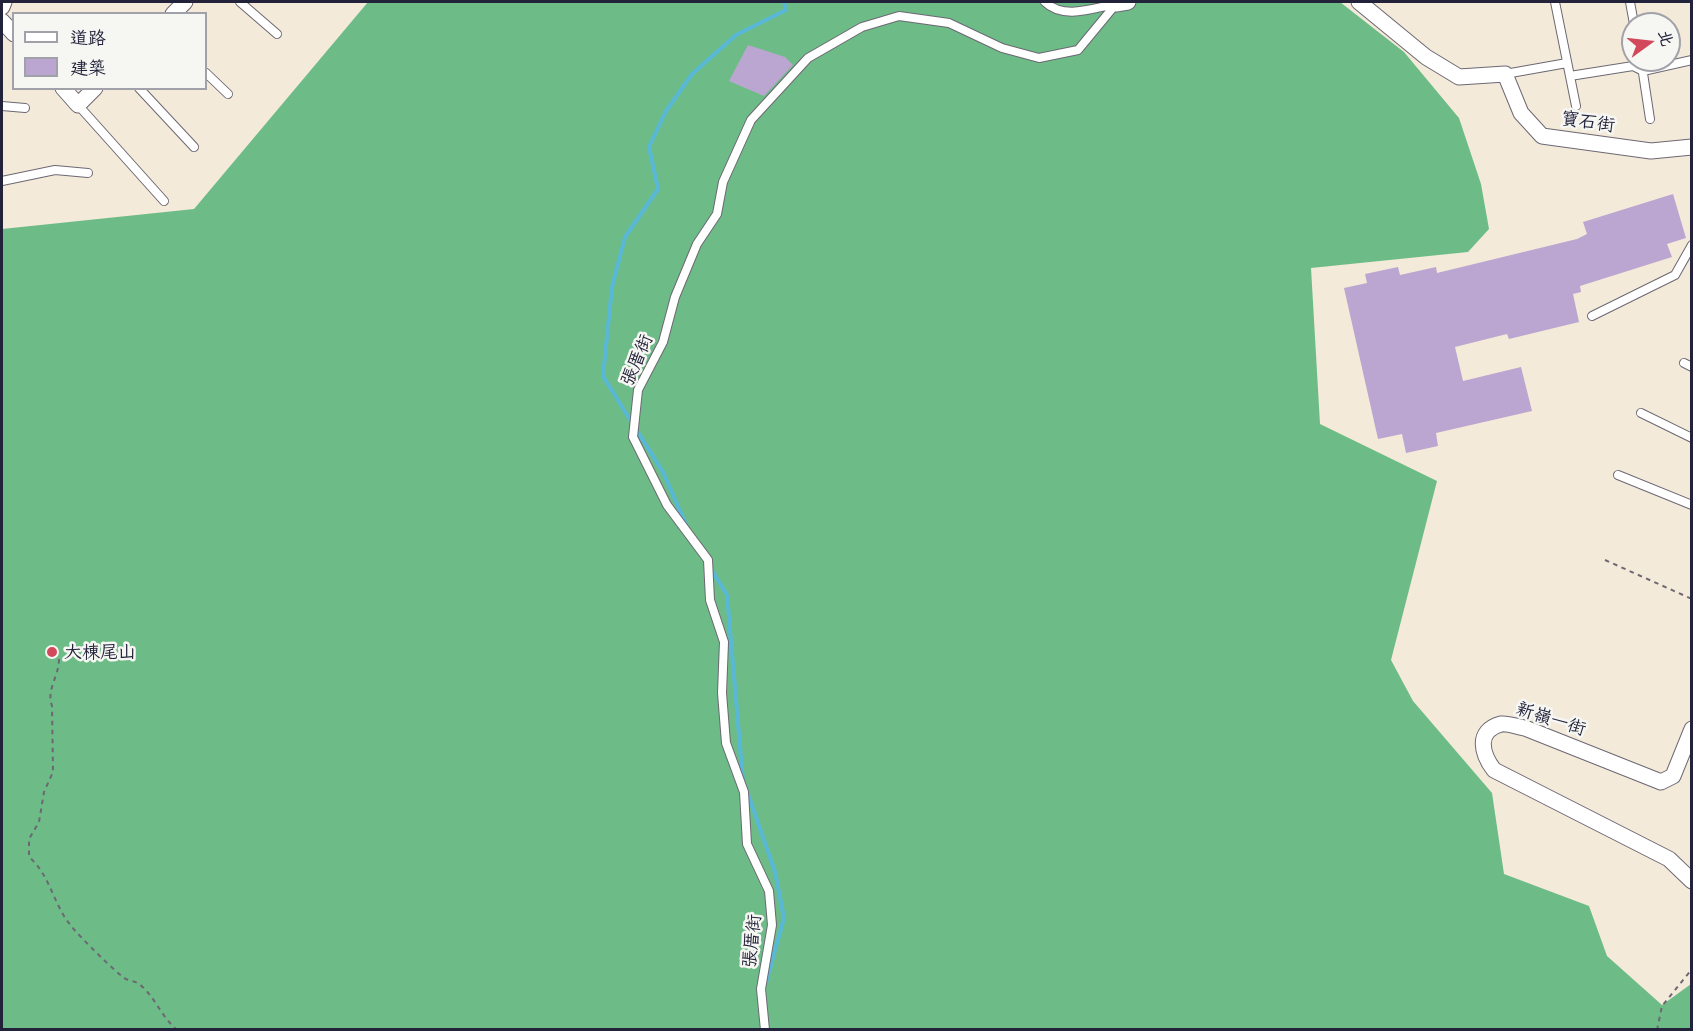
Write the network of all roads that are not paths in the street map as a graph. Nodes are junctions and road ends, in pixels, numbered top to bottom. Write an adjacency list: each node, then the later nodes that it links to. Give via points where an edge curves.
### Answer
1 (4, 2): 7 (street)
2 (240, 2): 8 (lane)
3 (1045, 2): 6 (lane, via 1058,11 1072,12)
4 (1359, 2): 13 (street, via 1426,57 1460,77)
5 (1556, 2): 9 (lane)
6 (1122, 3): 37 (lane, 張厝街, via 1078,50 1039,58 1002,48 949,23 900,16 862,27 808,58 751,120 723,182 717,214 697,244 675,297 663,342 638,390 633,437 667,505 708,560 710,600 724,642 722,693 726,743 744,792 747,844 769,891 772,925 761,989)
7 (2, 7)
8 (277, 34)
9 (1567, 63): 13 (lane); 14 (lane)
10 (1621, 68): 14 (lane)
11 (1643, 72): 23 (lane)
12 (207, 74): 18 (lane)
13 (1505, 74): 25 (street, 寶石街, via 1521,113 1542,136 1651,151)
14 (1570, 76): 21 (lane)
15 (65, 90): 19 (street)
16 (93, 90): 19 (street)
17 (141, 90): 24 (lane)
18 (228, 94)
19 (78, 105): 28 (lane)
20 (2, 106): 22 (lane)
21 (1576, 106)
22 (25, 108)
23 (1650, 119)
24 (194, 147)
25 (1692, 147)
26 (88, 172): 27 (lane, via 55,170)
27 (2, 181)
28 (165, 201)
29 (1692, 245): 30 (lane, via 1675,275)
30 (1592, 316)
31 (1641, 413): 32 (lane)
32 (1692, 438)
33 (1618, 475): 34 (lane)
34 (1692, 505)
35 (1692, 729): 36 (street, 新嶺一街, via 1673,776 1661,782 1525,728 1503,723 1487,731 1482,741 1485,757 1494,770 1669,859)
36 (1692, 881)
37 (765, 1029)

